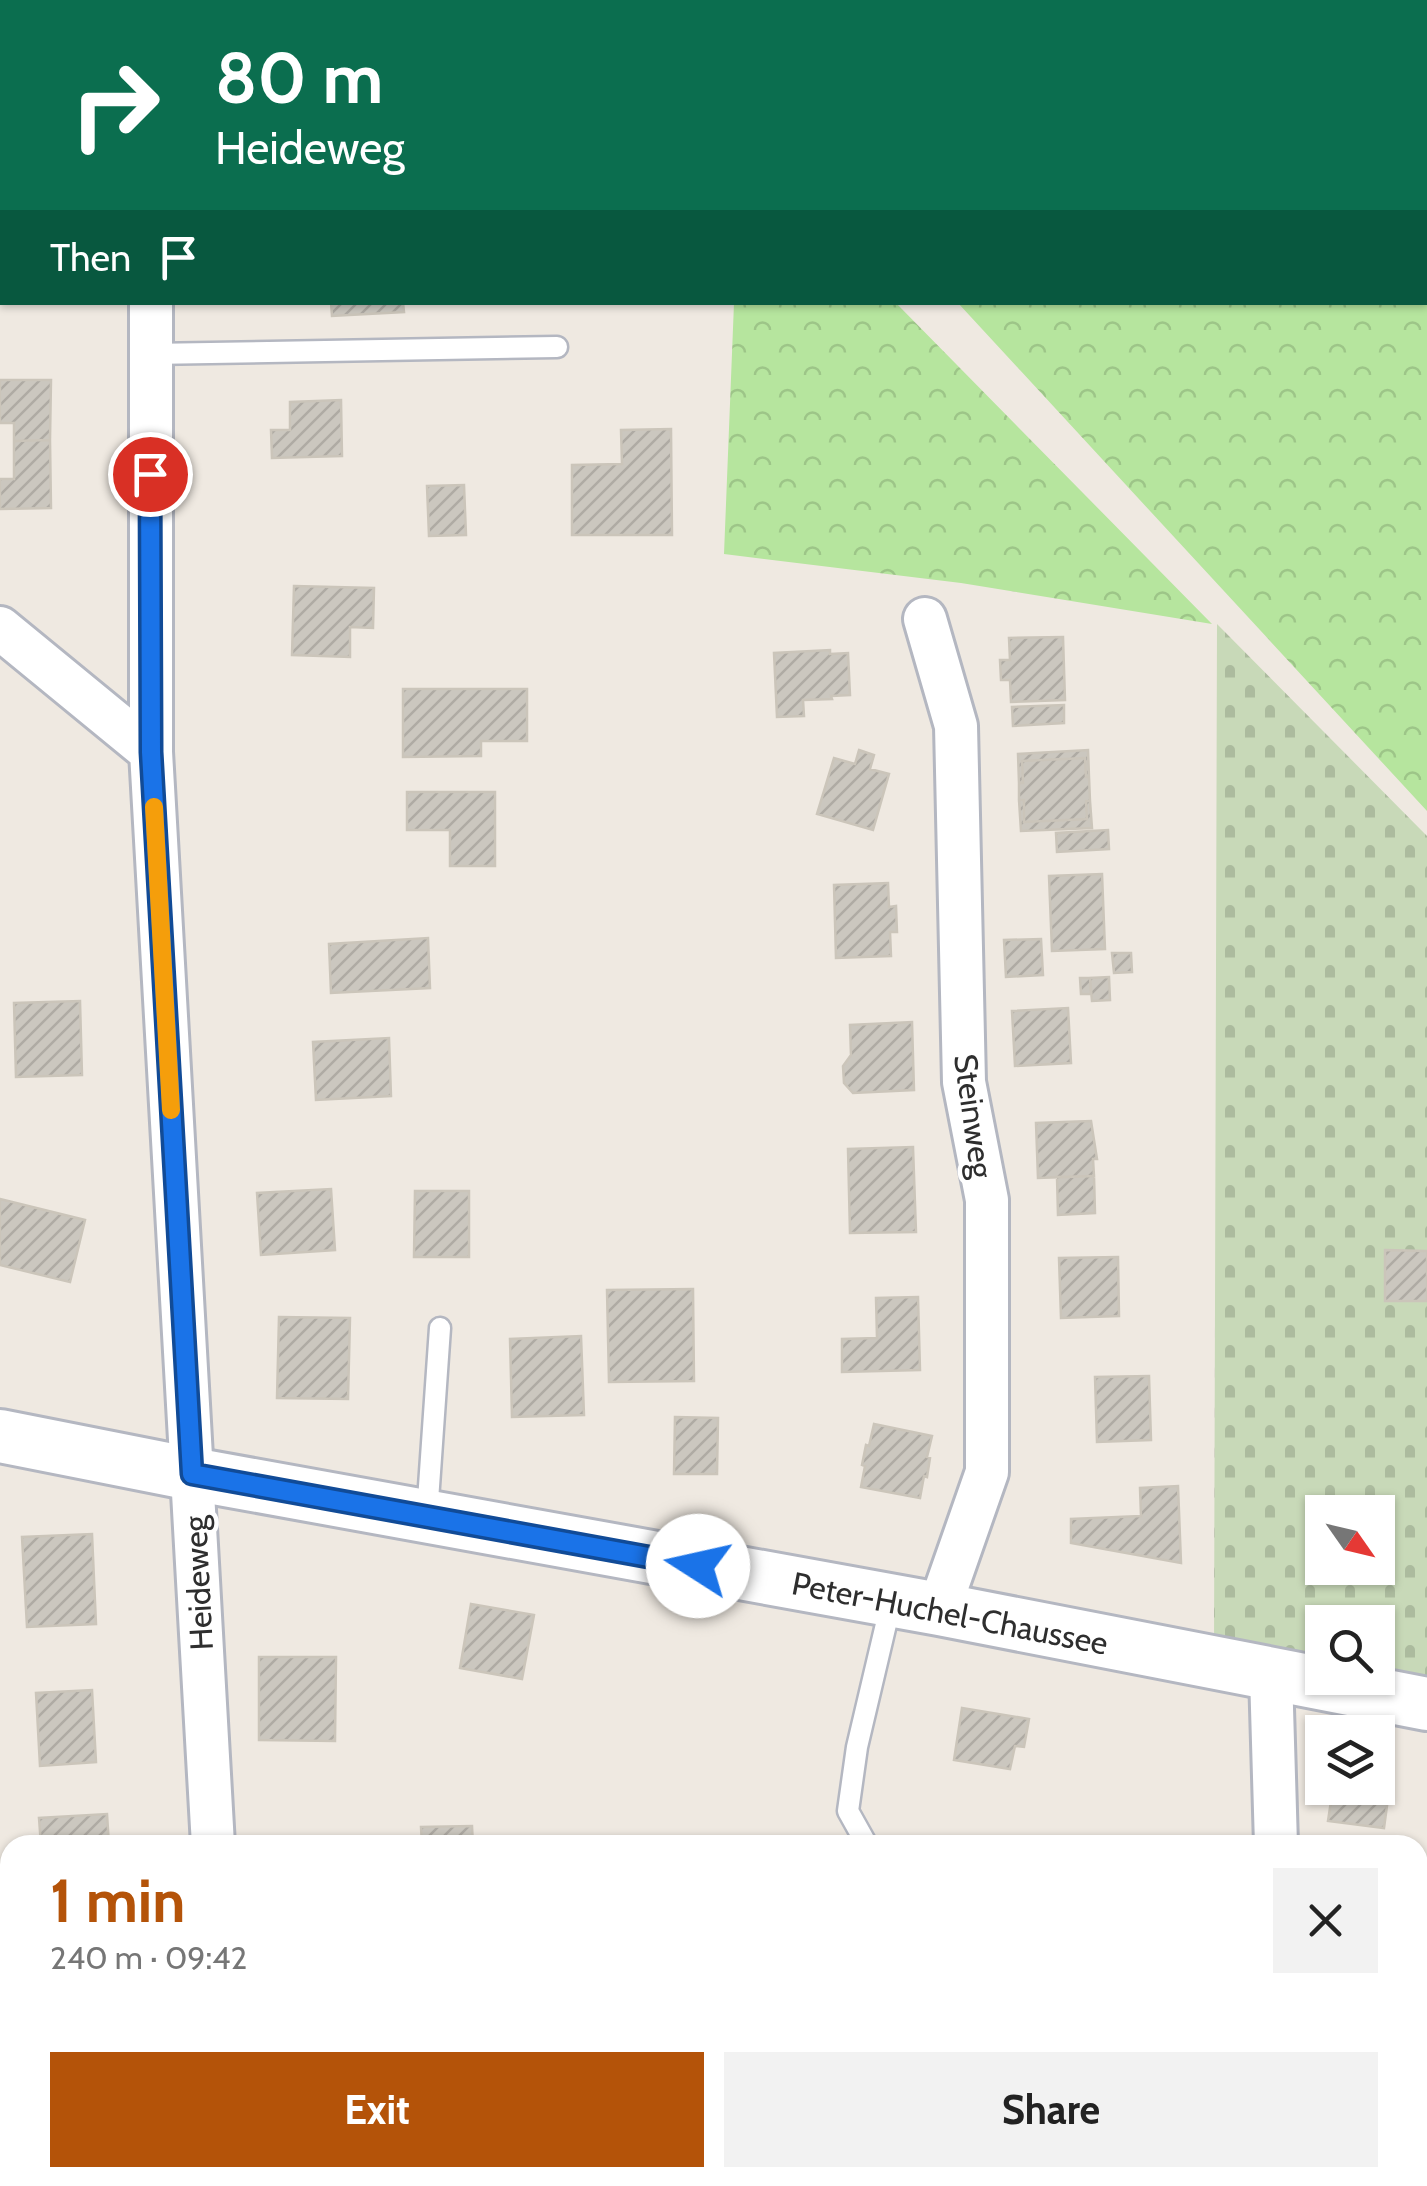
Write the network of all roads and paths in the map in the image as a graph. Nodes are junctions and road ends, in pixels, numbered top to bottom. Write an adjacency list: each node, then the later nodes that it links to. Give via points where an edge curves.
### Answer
1 (150, 305): 3 (street, Heideweg)
2 (557, 347): 3 (lane)
3 (150, 354): 6 (street, Heideweg)
4 (925, 620): 11 (street, Steinweg, via 956,726 964,1082 986,1200 987,1472)
5 (0, 628): 6 (street)
6 (151, 752): 9 (street, Heideweg)
7 (440, 1328): 10 (lane)
8 (0, 1436): 9 (street, Peter-Huchel-Chaussee)
9 (192, 1474): 10 (street, Peter-Huchel-Chaussee); 14 (street, Heideweg)
10 (427, 1517): 11 (street, Peter-Huchel-Chaussee)
11 (915, 1605): 12 (street, Peter-Huchel-Chaussee); 15 (lane, via 857,1747 848,1811)
12 (1271, 1674): 13 (street, Peter-Huchel-Chaussee); 16 (street)
13 (1427, 1704)
14 (211, 1835)
15 (861, 1835)
16 (1276, 1835)

